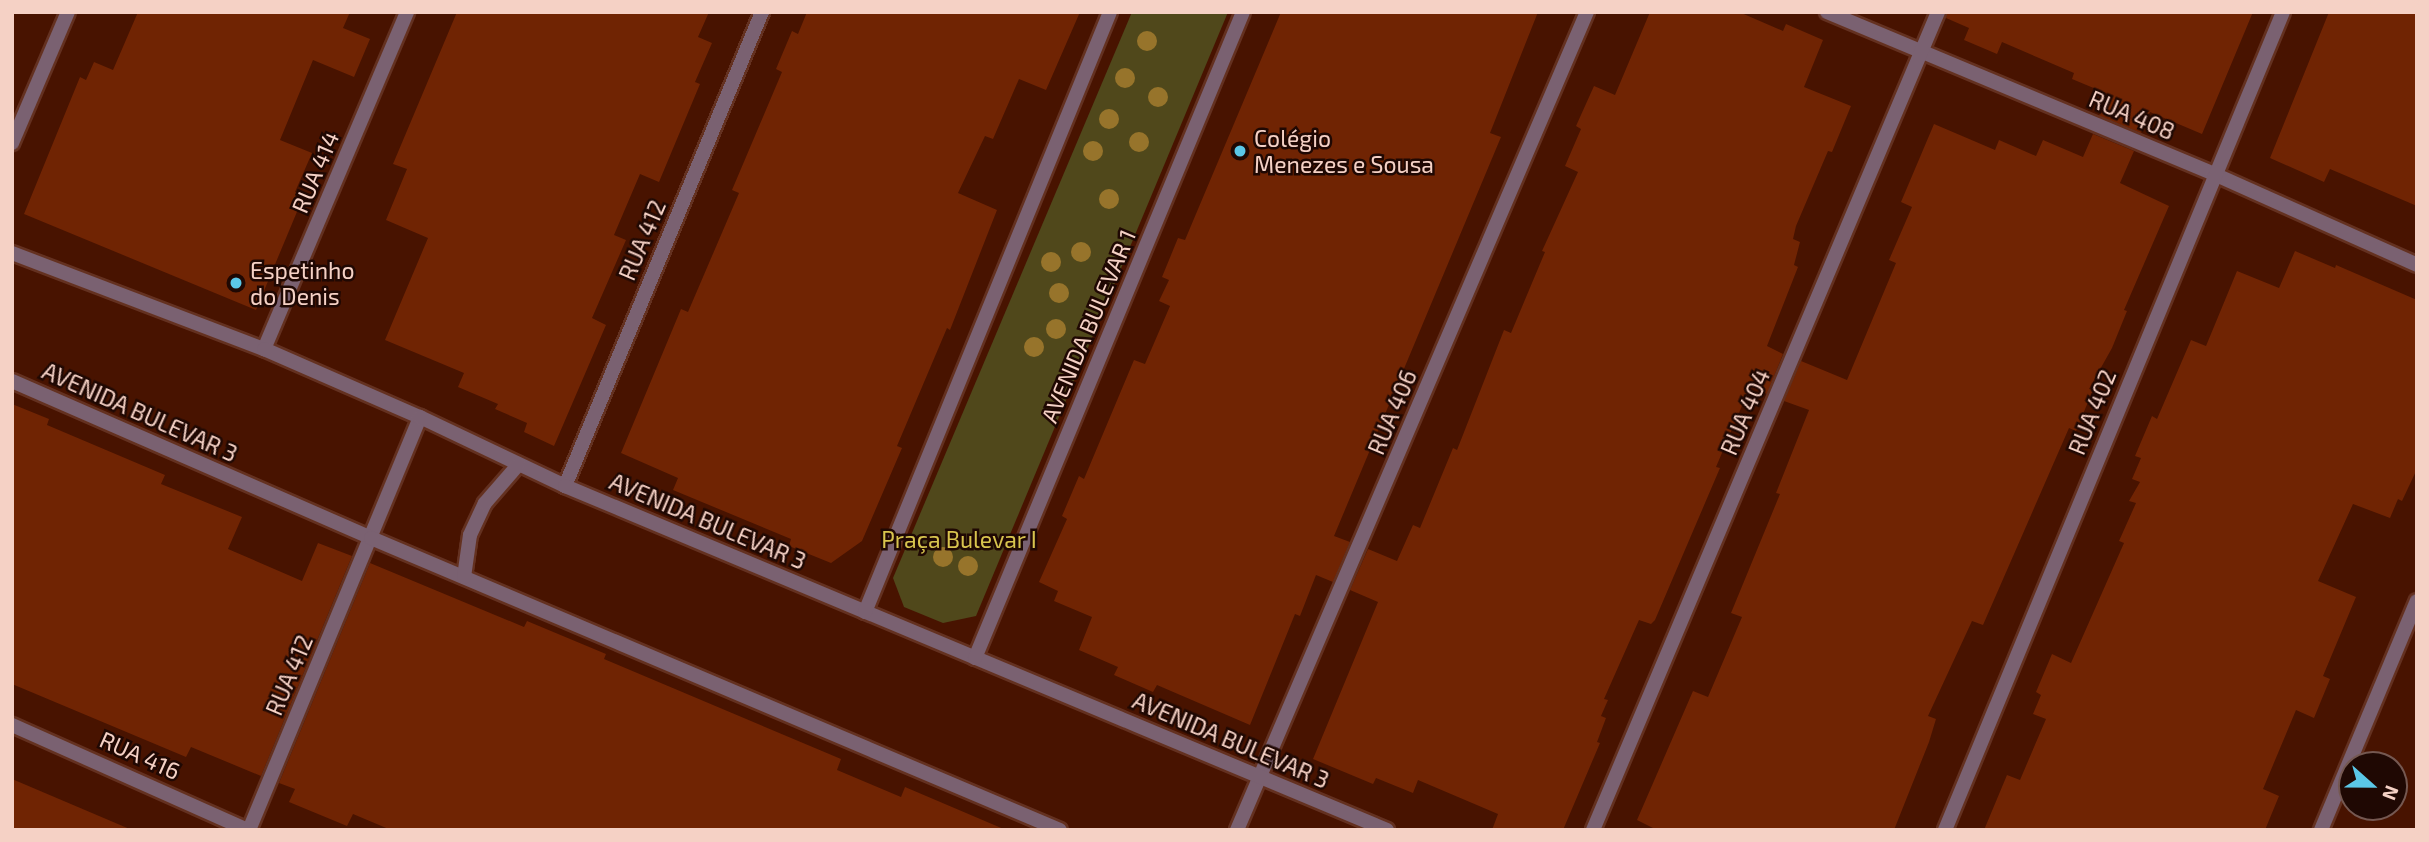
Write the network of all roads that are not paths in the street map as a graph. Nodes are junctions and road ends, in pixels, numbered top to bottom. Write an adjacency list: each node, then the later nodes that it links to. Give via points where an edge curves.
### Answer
1 (68, 12): 11 (street)
2 (407, 12): 15 (street, RUA 414)
3 (762, 12): 19 (street, RUA 412)
4 (1110, 12): 23 (street)
5 (1243, 12): 24 (street, AVENIDA BULEVAR 1)
6 (1587, 12): 26 (street, RUA 406)
7 (1827, 12): 10 (street, RUA 408)
8 (1938, 12): 10 (street, RUA 404)
9 (2283, 12): 12 (street, RUA 402)
10 (1922, 51): 12 (street, RUA 408); 31 (street, RUA 404)
11 (12, 143)
12 (2214, 174): 14 (street, RUA 408); 32 (street, RUA 402)
13 (12, 253): 15 (street, AVENIDA BULEVAR 3)
14 (2417, 265)
15 (264, 349): 17 (street, AVENIDA BULEVAR 3)
16 (12, 381): 20 (street, AVENIDA BULEVAR 3)
17 (420, 417): 18 (street, AVENIDA BULEVAR 3); 20 (street, RUA 412)
18 (518, 465): 19 (street, AVENIDA BULEVAR 3); 21 (street, via 485,503 470,535)
19 (565, 486): 23 (street, AVENIDA BULEVAR 3)
20 (371, 538): 21 (street, AVENIDA BULEVAR 3); 27 (street, RUA 412)
21 (464, 577): 28 (street, AVENIDA BULEVAR 3)
22 (2417, 601): 33 (street)
23 (865, 612): 24 (street, AVENIDA BULEVAR 3)
24 (975, 658): 26 (street, AVENIDA BULEVAR 3)
25 (12, 725): 27 (street, RUA 416)
26 (1261, 777): 29 (street, RUA 406); 30 (street, AVENIDA BULEVAR 3)
27 (249, 830)
28 (1060, 830)
29 (1237, 830)
30 (1387, 830)
31 (1594, 830)
32 (1945, 830)
33 (2321, 830)

